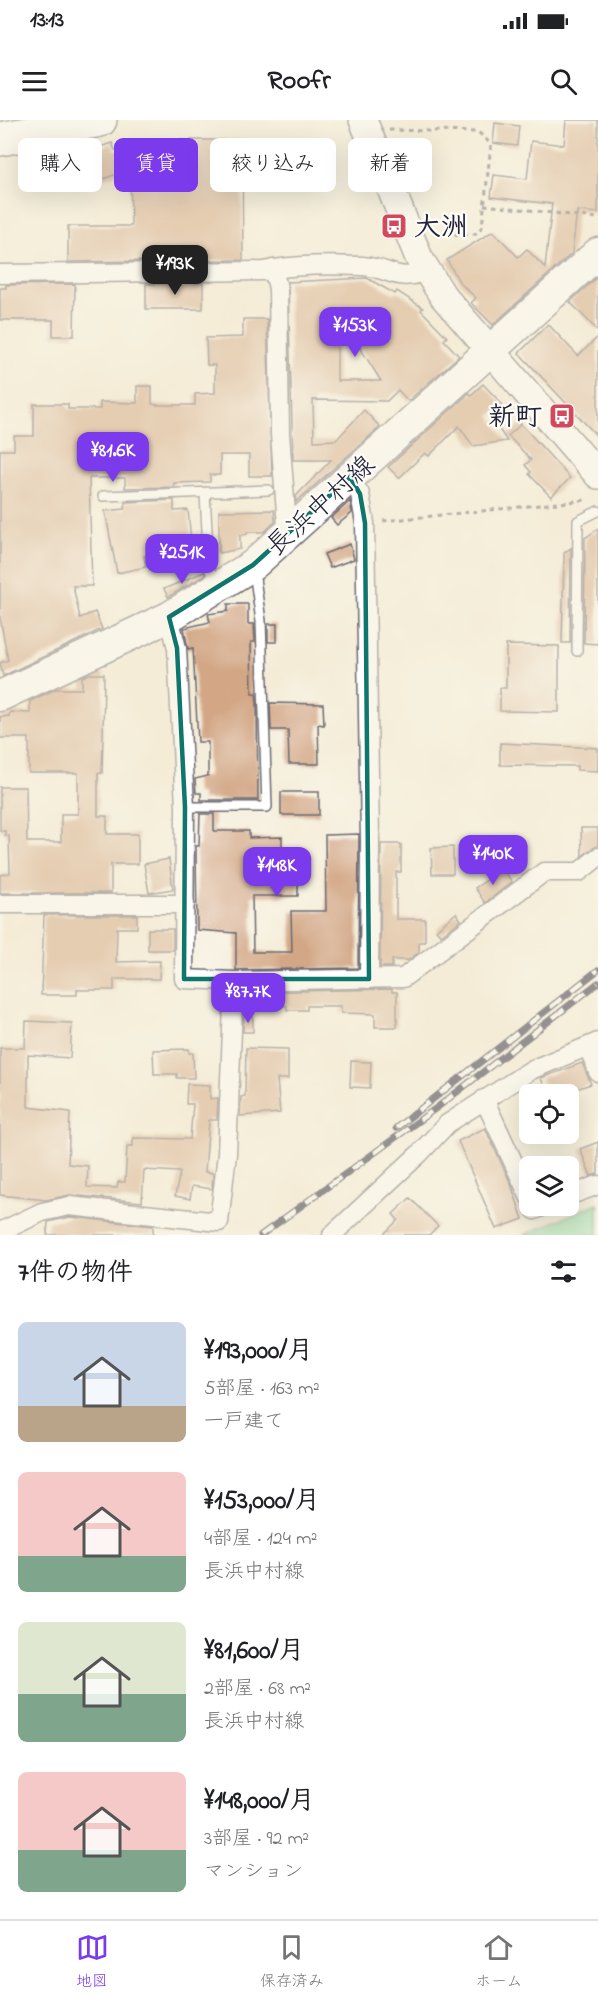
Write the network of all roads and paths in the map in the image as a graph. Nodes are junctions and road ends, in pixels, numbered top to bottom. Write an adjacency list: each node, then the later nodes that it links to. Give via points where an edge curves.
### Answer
1 (100, 120): 3 (highway)
2 (364, 125): 4 (path, via 478,132 491,144); 6 (main road)
3 (0, 139)
4 (484, 205): 5 (path); 6 (path, via 482,227 475,234)
5 (598, 218)
6 (410, 235): 9 (main road)
7 (598, 253): 11 (main road, 長浜中村線)
8 (273, 269): 9 (street, via 367,266 412,277); 10 (street); 19 (street, via 278,288 280,434 286,526)
9 (427, 270): 11 (main road, via 443,296)
10 (0, 274)
11 (490, 348): 12 (main road); 13 (main road, 長浜中村線)
12 (595, 475): 18 (path)
13 (350, 477): 18 (street, via 360,494); 19 (main road, 長浜中村線)
14 (269, 490): 15 (lane)
15 (205, 493): 16 (lane); 21 (lane, via 209,568)
16 (103, 496)
17 (598, 511): 23 (lane, via 578,520)
18 (365, 523): 29 (street)
19 (290, 531): 20 (main road, 長浜中村線)
20 (253, 565): 21 (main road, 長浜中村線); 25 (lane, via 261,621 267,807)
21 (217, 587): 22 (main road, 長浜中村線)
22 (170, 617): 24 (main road, 長浜中村線); 25 (street, via 177,648)
23 (577, 651)
24 (0, 696)
25 (185, 807): 28 (street)
26 (598, 857): 29 (street, via 579,872 544,872 403,978)
27 (0, 904): 28 (street)
28 (185, 904): 30 (street, via 184,980)
29 (369, 979): 30 (street)
30 (234, 981): 37 (street, via 227,1154 219,1222 69,1206 42,1212)
31 (593, 1045): 32 (street); 33 (street, via 531,1070)
32 (598, 1072)
33 (484, 1099): 34 (street); 38 (street, via 447,1124)
34 (519, 1174)
35 (598, 1185): 36 (street)
36 (579, 1193)
37 (0, 1232)
38 (332, 1235)

